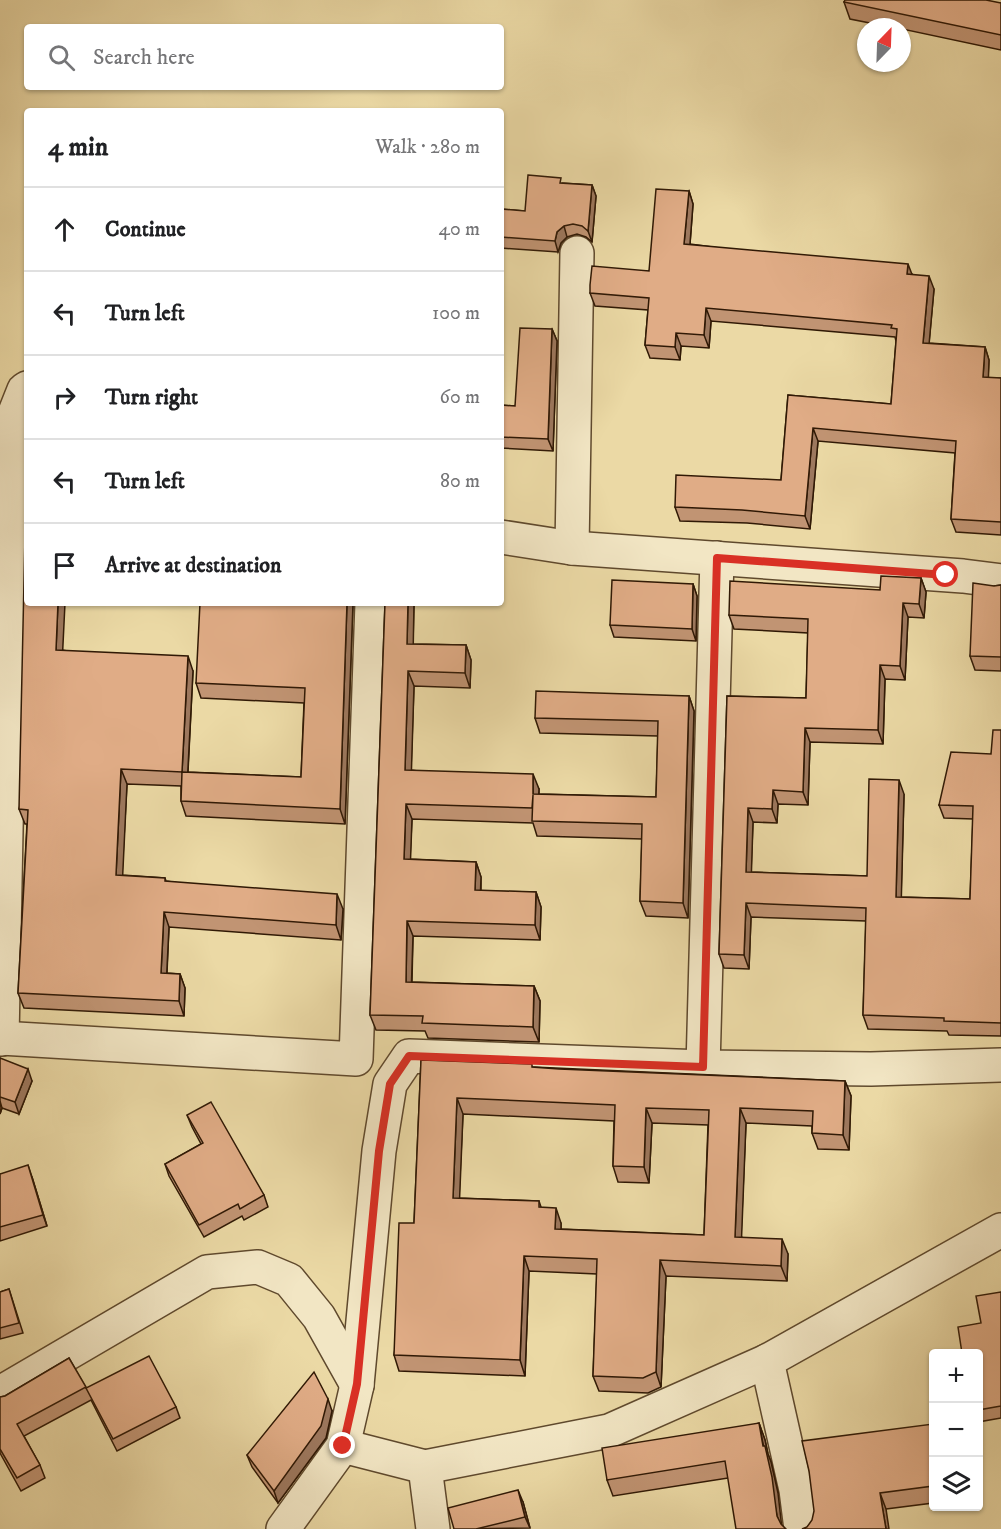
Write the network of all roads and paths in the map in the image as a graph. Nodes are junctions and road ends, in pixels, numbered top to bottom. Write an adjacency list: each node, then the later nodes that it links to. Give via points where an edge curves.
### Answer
1 (577, 254): 4 (street)
2 (24, 390): 8 (street, via 14,415)
3 (504, 537): 4 (street)
4 (572, 548): 5 (street)
5 (717, 558): 6 (street); 12 (street)
6 (1001, 581)
7 (372, 606): 10 (street)
8 (1, 1039): 10 (street)
9 (409, 1056): 10 (street); 12 (street); 15 (street, via 390,1084 379,1151)
10 (356, 1059)
11 (1001, 1065): 12 (street, via 871,1069)
12 (703, 1067)
13 (1001, 1230): 14 (street)
14 (766, 1361): 18 (street, via 609,1431); 21 (street, via 796,1490)
15 (357, 1384): 16 (street, via 319,1317 289,1280 258,1267 207,1272); 17 (street)
16 (0, 1392)
17 (343, 1446): 18 (street); 19 (street)
18 (424, 1467): 20 (street)
19 (283, 1529)
20 (433, 1529)
21 (801, 1529)

